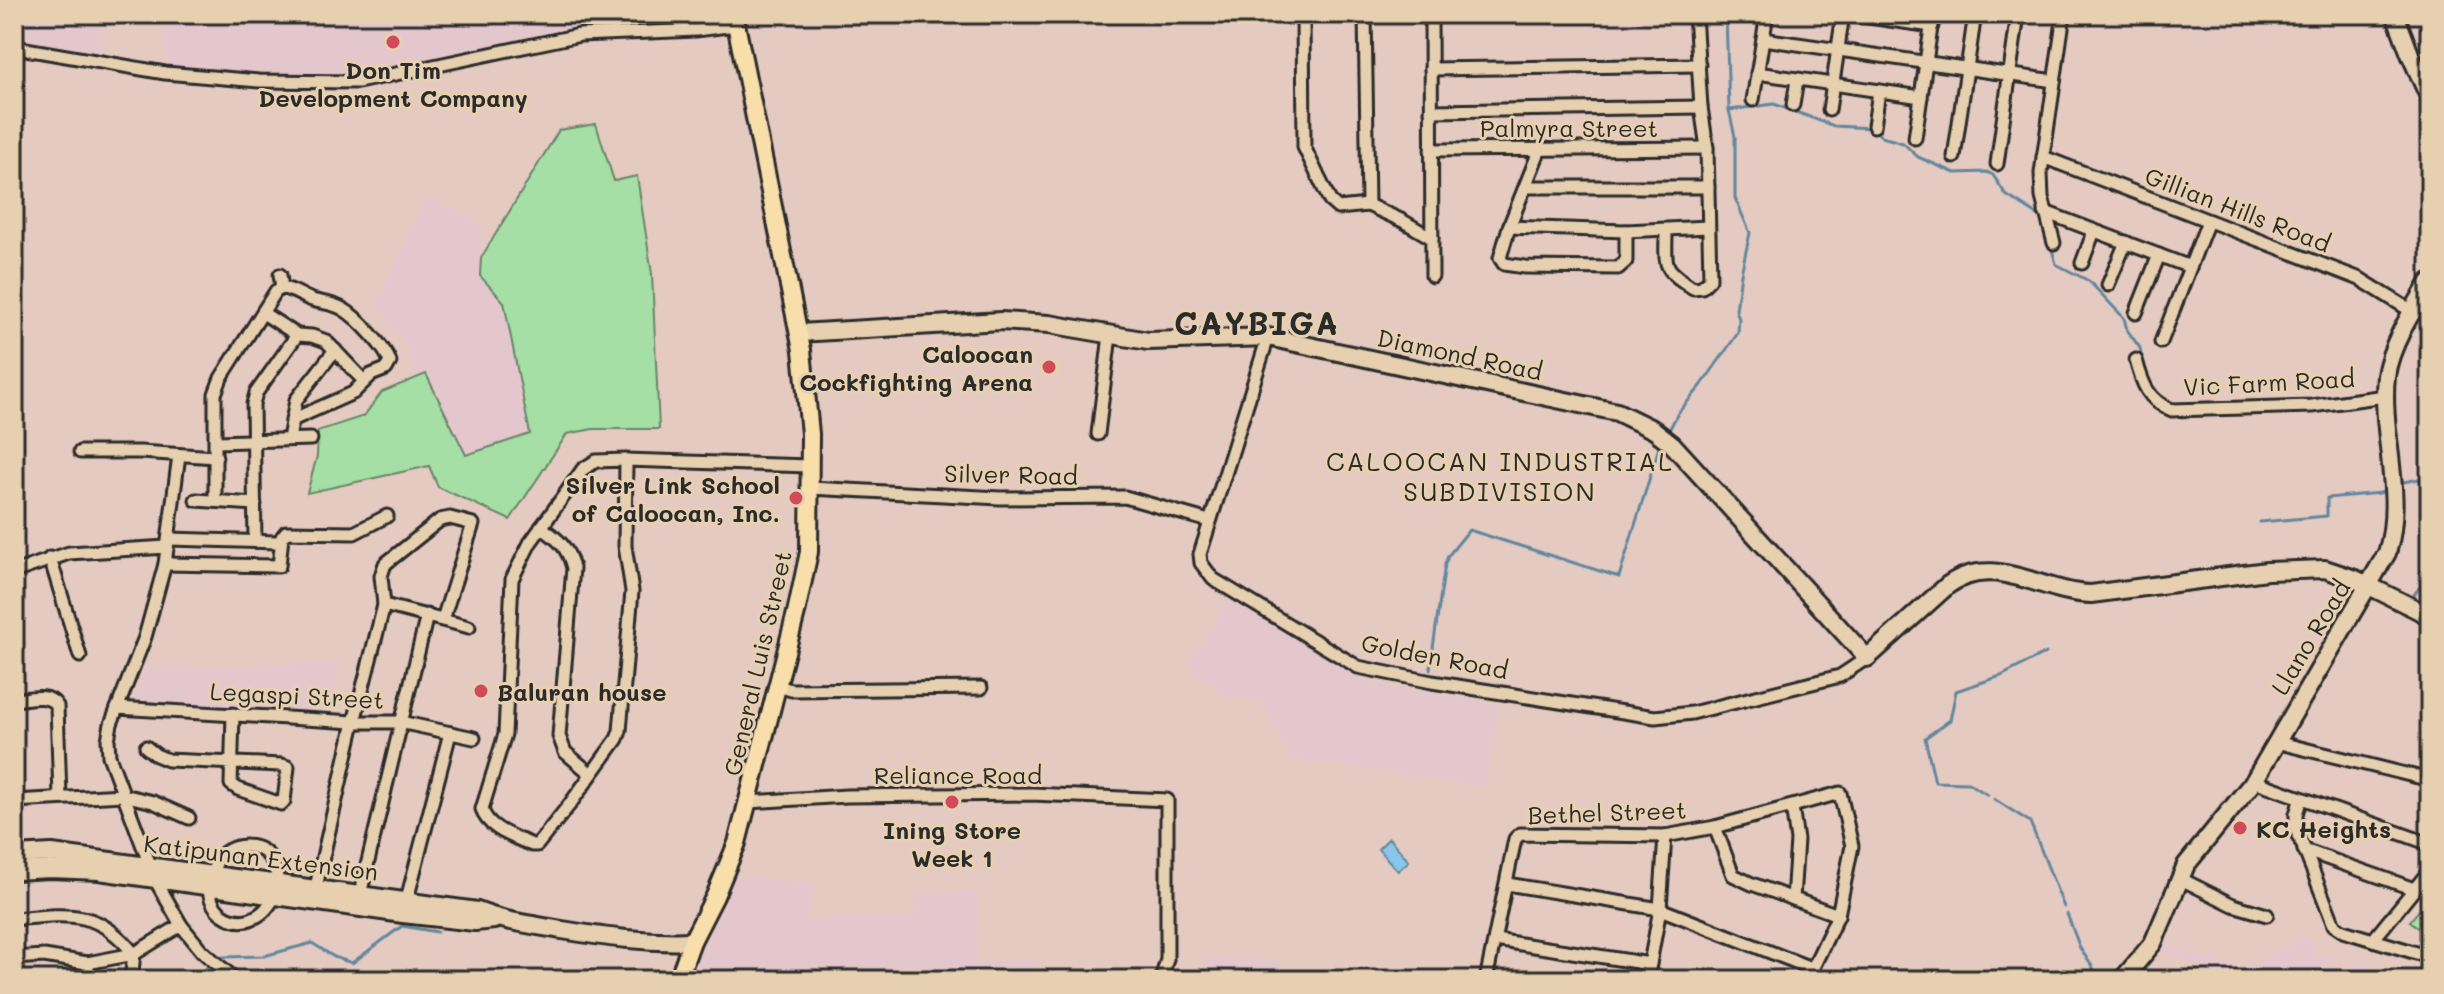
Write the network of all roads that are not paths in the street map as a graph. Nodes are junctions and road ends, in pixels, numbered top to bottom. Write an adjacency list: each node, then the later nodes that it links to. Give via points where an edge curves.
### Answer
1 (1303, 14): 43 (street, via 1304,147 1330,201 1338,208)
2 (1365, 14): 43 (street)
3 (1431, 14): 18 (street)
4 (1695, 14): 17 (street)
5 (1767, 14): 13 (street)
6 (1845, 14): 12 (street); 15 (street)
7 (1975, 14): 19 (street)
8 (2018, 14): 21 (street)
9 (2064, 14): 23 (street)
10 (2395, 14): 27 (main road)
11 (735, 20): 14 (street, via 580,35 358,82 165,73); 65 (main road, General Luis Street)
12 (1932, 20): 16 (street)
13 (1763, 39): 15 (street); 20 (street)
14 (14, 47)
15 (1837, 50): 16 (street); 24 (street)
16 (1926, 63): 19 (street); 26 (street)
17 (1699, 65): 18 (street); 30 (street)
18 (1431, 69): 32 (street)
19 (1967, 69): 21 (street); 38 (street)
20 (1757, 73): 22 (street); 28 (street)
21 (2010, 75): 23 (street); 40 (street)
22 (1797, 80): 24 (street); 29 (street)
23 (2054, 81): 39 (street)
24 (1832, 85): 25 (street); 31 (street)
25 (1879, 91): 26 (street); 33 (street)
26 (1921, 97): 34 (street)
27 (2430, 99)
28 (1753, 100)
29 (1793, 105)
30 (1701, 107): 32 (street); 35 (street)
31 (1829, 110)
32 (1431, 111): 37 (street)
33 (1874, 126)
34 (1915, 138)
35 (1707, 148): 36 (street, Palmyra Street); 42 (street)
36 (1540, 149): 37 (street, Palmyra Street); 41 (street)
37 (1431, 150): 51 (street)
38 (1954, 157)
39 (2043, 157): 44 (street); 45 (street, Gillian Hills Road)
40 (1997, 164)
41 (1527, 187): 42 (street); 46 (street)
42 (1708, 187): 47 (street)
43 (1368, 205): 51 (street)
44 (2045, 212): 50 (street); 53 (street)
45 (2208, 221): 56 (street); 62 (street, Gillian Hills Road, via 2360,279)
46 (1509, 227): 49 (street); 49 (street, via 1500,258 1504,264 1525,267 1618,268 1626,261)
47 (1708, 227): 48 (street); 48 (street, via 1710,279 1693,288 1666,266)
48 (1666, 230): 49 (street)
49 (1626, 231)
50 (2094, 231): 52 (street); 55 (street)
51 (1432, 238): 58 (street)
52 (2126, 242): 54 (street); 60 (street)
53 (2054, 243)
54 (2159, 255): 56 (street); 64 (street)
55 (2082, 263)
56 (2190, 267): 69 (street)
57 (280, 275): 61 (street)
58 (1432, 276)
59 (2430, 282): 62 (main road, Llano Road)
60 (2108, 285)
61 (282, 288): 63 (street); 72 (street, via 341,307 387,353 386,369)
62 (2413, 312): 73 (main road, Llano Road, via 2390,359)
63 (263, 313): 66 (street); 78 (street, via 215,394)
64 (2136, 313)
65 (799, 333): 67 (main road, Diamond Road, via 1001,321); 84 (main road, General Luis Street, via 808,392)
66 (297, 335): 70 (street, via 326,341); 79 (street, via 256,393)
67 (1110, 335): 68 (main road, Diamond Road, via 1148,341); 75 (street)
68 (1268, 337): 90 (street, Golden Road); 105 (main road, Diamond Road, via 1617,412 1664,437)
69 (2161, 342)
70 (335, 350): 72 (street); 74 (street, via 296,400)
71 (2136, 360): 73 (street, Vic Farm Road, via 2153,400 2172,410 2312,406)
72 (364, 381): 74 (street, via 339,401)
73 (2385, 396): 98 (main road, Llano Road, via 2393,528 2387,553)
74 (292, 420): 76 (street)
75 (1098, 434)
76 (289, 439): 77 (street); 79 (street)
77 (311, 439)
78 (216, 442): 79 (street); 82 (street)
79 (255, 442): 88 (street)
80 (80, 452): 81 (street)
81 (179, 455): 82 (street); 94 (street)
82 (216, 457): 87 (street)
83 (626, 460): 84 (street); 91 (street, via 596,461 583,469); 118 (street, via 625,546 632,591 622,712 617,739)
84 (810, 466): 85 (main road, General Luis Street)
85 (810, 488): 90 (street, Silver Road, via 1000,498 1125,497); 106 (main road, General Luis Street, via 809,552)
86 (196, 500): 87 (street)
87 (215, 501): 88 (street)
88 (255, 504): 92 (street)
89 (387, 516): 96 (street, via 354,533 286,532 279,566)
90 (1209, 521): 105 (street, Golden Road, via 1200,554 1213,579 1358,667 1655,717 1692,713 1840,676)
91 (541, 527): 118 (street, via 569,552 573,568 559,736 565,752); 118 (street, via 512,579 505,734 482,809 490,823 537,845)
92 (255, 541): 93 (street); 94 (street)
93 (277, 542)
94 (168, 543): 95 (street); 96 (street)
95 (50, 558): 97 (street); 104 (street)
96 (165, 564): 109 (street, via 145,637)
97 (14, 572)
98 (2369, 586): 100 (main road); 105 (main road, via 2325,569 2307,569 2075,593 2004,573 1980,572 1948,585); 115 (main road, Llano Road)
99 (384, 605): 101 (street); 102 (street, via 385,564 440,520 450,518 473,524); 111 (street)
100 (2420, 611)
101 (427, 615): 102 (street); 112 (street)
102 (443, 619): 103 (street)
103 (469, 627)
104 (80, 656)
105 (1867, 658)
106 (778, 686): 107 (street); 125 (main road, General Luis Street)
107 (981, 688)
108 (14, 700): 122 (street, via 46,697 57,706)
109 (117, 708): 110 (street, Legaspi Street); 121 (street, via 109,756)
110 (233, 714): 111 (street, Legaspi Street); 117 (street)
111 (354, 722): 112 (street, Legaspi Street); 139 (street)
112 (400, 722): 113 (street, Legaspi Street); 143 (street)
113 (450, 733): 114 (street, Legaspi Street); 144 (street)
114 (474, 738)
115 (2276, 742): 119 (street); 120 (main road, Llano Road)
116 (146, 747): 117 (street, via 168,760)
117 (231, 764): 117 (street, via 231,784 238,789 275,804 284,801 288,767)
118 (591, 774)
119 (2430, 780)
120 (2254, 781): 123 (street); 136 (main road, Llano Road)
121 (123, 795): 122 (street); 127 (street); 135 (street)
122 (60, 797): 124 (street)
123 (2301, 798): 130 (street); 131 (street, via 2295,821)
124 (14, 801)
125 (748, 802): 152 (main road, General Luis Street, via 730,864); 164 (street, Reliance Road, via 1018,794 1167,800 1167,959)
126 (1792, 807): 128 (street, Bethel Street); 142 (street, via 1797,840); 146 (street, Bethel Street, via 1840,793 1852,846)
127 (189, 818)
128 (1715, 827): 129 (street, Bethel Street); 142 (street, via 1733,875)
129 (1665, 836): 138 (street, Bethel Street, via 1520,834); 145 (street)
130 (2430, 844)
131 (2304, 850): 140 (street); 151 (street, via 2334,925)
132 (14, 855): 135 (main road, Katipunan Extension, via 52,853)
133 (2430, 870): 140 (street)
134 (14, 871): 135 (main road, Katipunan Extension)
135 (154, 874): 137 (main road, Katipunan Extension); 149 (street)
136 (2179, 878): 147 (street); 167 (main road, Llano Road, via 2153,943)
137 (210, 881): 141 (main road, Katipunan Extension); 141 (street, via 212,901 220,912 244,921 268,909); 141 (street, via 220,856 249,845 274,863)
138 (1507, 884): 145 (street); 150 (street)
139 (316, 887): 141 (main road, Katipunan Extension); 143 (main road, Katipunan Extension)
140 (2414, 889): 151 (street)
141 (276, 890): 143 (main road, Katipunan Extension)
142 (1793, 899): 146 (street)
143 (358, 900): 144 (main road, Katipunan Extension)
144 (405, 907): 152 (main road, Katipunan Extension, via 475,922 500,920 611,938)
145 (1660, 909): 158 (street); 159 (street)
146 (1838, 915): 159 (street)
147 (2267, 915)
148 (14, 919): 154 (street, via 96,920)
149 (181, 925): 154 (street); 162 (street)
150 (1495, 940): 158 (street); 165 (street)
151 (2373, 940): 155 (street)
152 (692, 941): 163 (main road, General Luis Street)
153 (2430, 944): 155 (street)
154 (134, 954): 157 (street); 161 (street)
155 (2426, 956)
156 (14, 958): 157 (street, via 44,956)
157 (87, 963): 160 (street)
158 (1650, 964): 166 (street)
159 (1809, 974)
160 (86, 980)
161 (131, 980)
162 (236, 980)
163 (678, 980)
164 (1161, 980)
165 (1486, 980)
166 (1647, 980)
167 (2122, 980)

